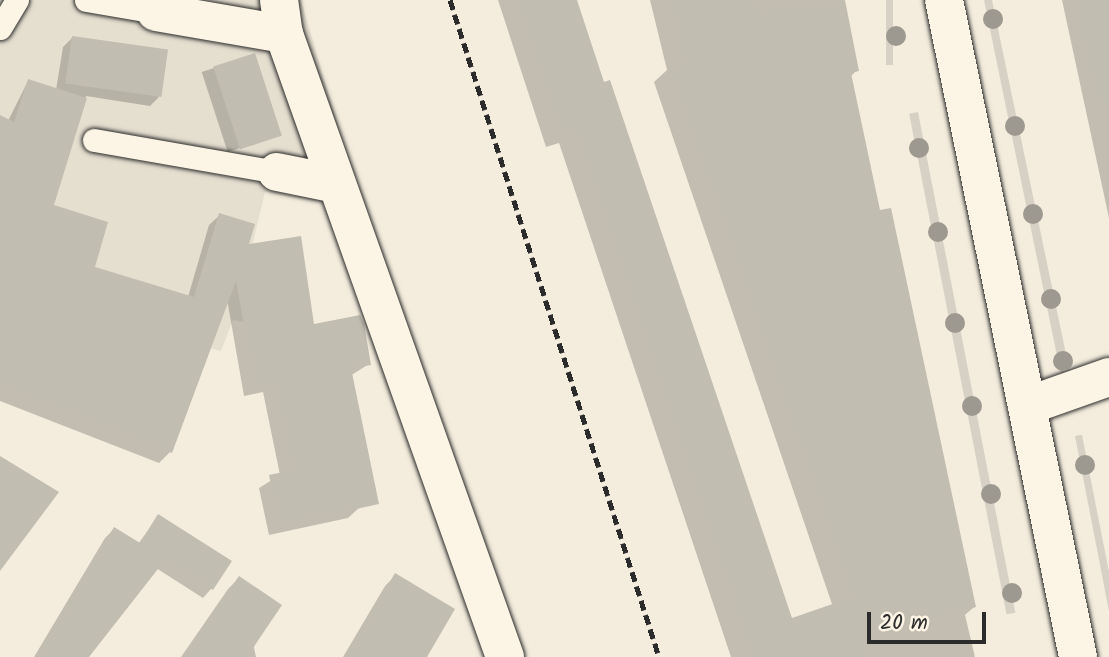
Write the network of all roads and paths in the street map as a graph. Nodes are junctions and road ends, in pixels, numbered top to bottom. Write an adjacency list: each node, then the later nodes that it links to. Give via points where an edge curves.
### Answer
1 (17, 0): 6 (lane)
2 (86, 0): 4 (lane)
3 (944, 0): 11 (street)
4 (156, 12): 5 (street)
5 (281, 17): 9 (street)
6 (0, 28)
7 (94, 140): 8 (lane)
8 (277, 172): 9 (street)
9 (336, 184): 12 (street)
10 (1109, 377): 11 (street)
11 (1027, 406): 13 (street)
12 (505, 657)
13 (1078, 657)

